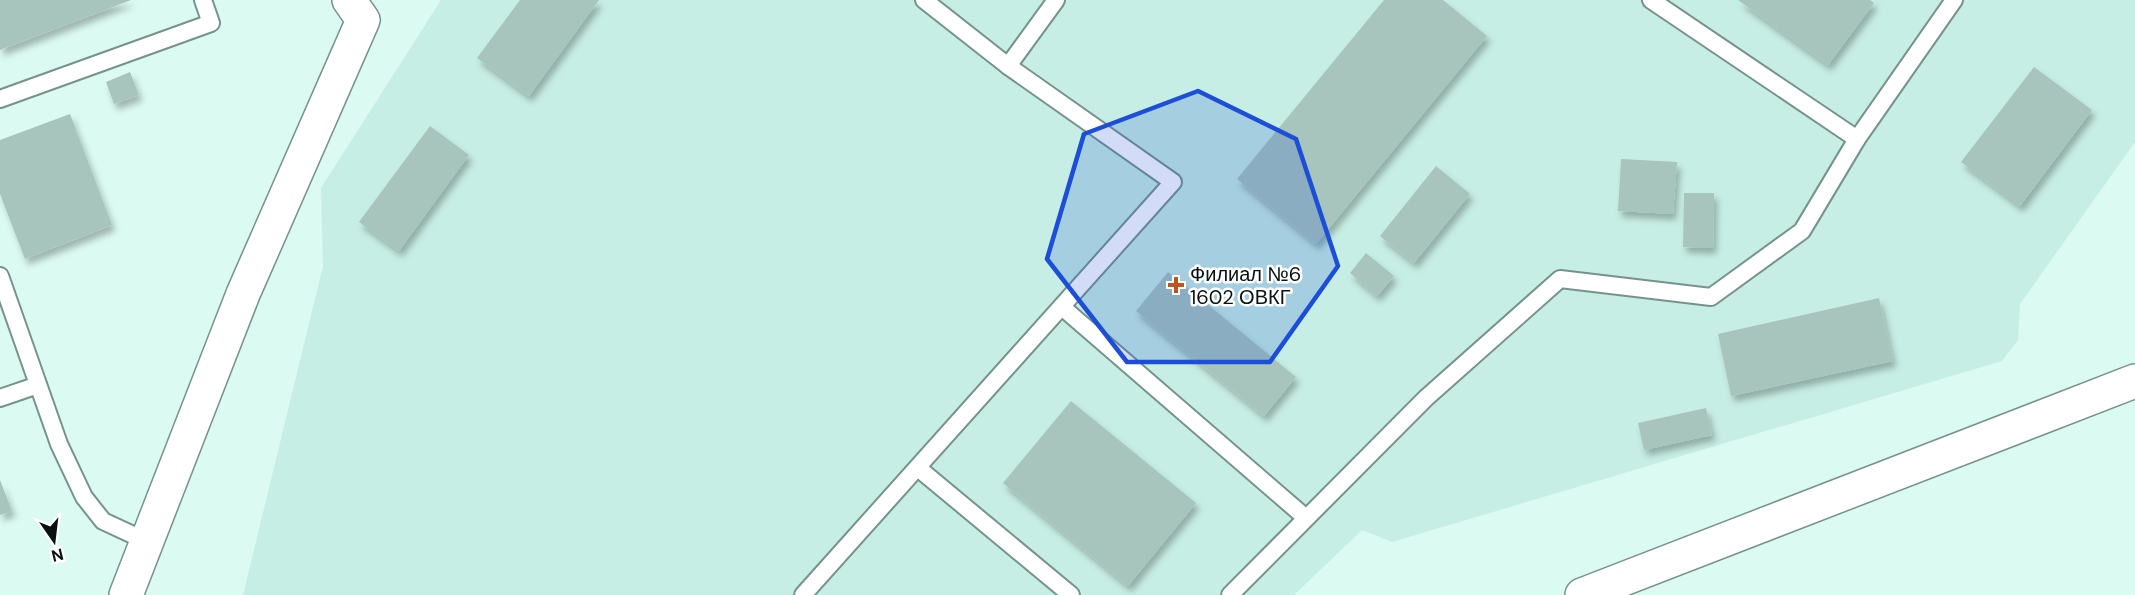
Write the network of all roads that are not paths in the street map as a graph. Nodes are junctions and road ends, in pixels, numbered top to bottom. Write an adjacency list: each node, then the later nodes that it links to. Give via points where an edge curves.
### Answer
1 (203, 0): 8 (lane, via 211,23)
2 (349, 0): 17 (street, via 363,20 243,294)
3 (924, 0): 7 (lane)
4 (1056, 0): 7 (lane)
5 (1651, 0): 9 (lane)
6 (1954, 0): 9 (lane)
7 (1008, 66): 11 (lane, via 1173,182)
8 (0, 99)
9 (1857, 139): 16 (lane, via 1802,231 1711,297 1560,279 1426,398)
10 (0, 276): 13 (lane)
11 (1062, 307): 15 (lane); 16 (lane)
12 (2135, 381): 22 (street)
13 (38, 385): 14 (lane); 17 (lane, via 84,497 103,521)
14 (0, 398)
15 (918, 468): 19 (lane); 20 (lane)
16 (1306, 518): 21 (lane)
17 (146, 541): 18 (street)
18 (126, 595)
19 (803, 595)
20 (1071, 595)
21 (1230, 595)
22 (1582, 595)

